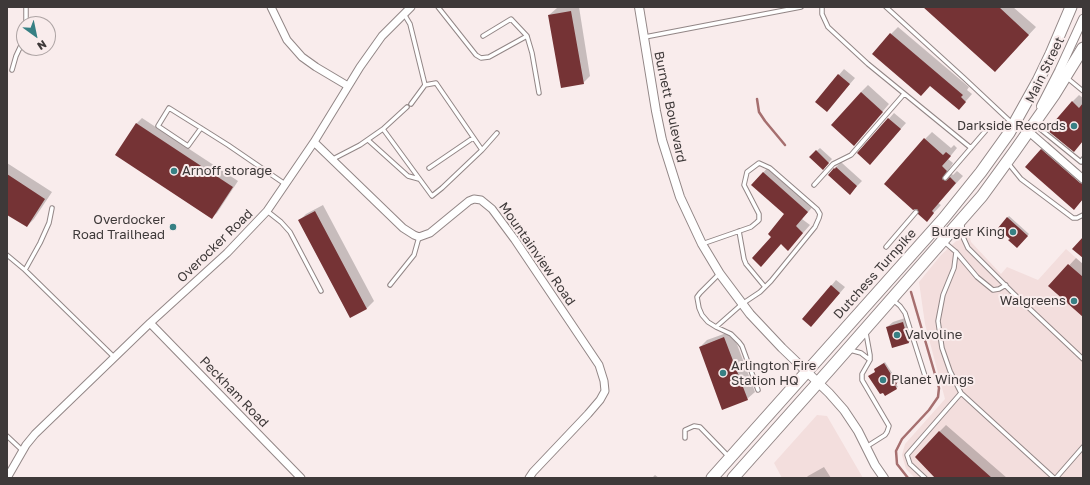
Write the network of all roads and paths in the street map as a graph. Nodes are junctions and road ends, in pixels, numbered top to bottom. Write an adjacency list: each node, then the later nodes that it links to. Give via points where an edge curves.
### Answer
1 (271, 7): 20 (street, via 288,40 302,57)
2 (411, 7): 10 (street, Overocker Road)
3 (438, 7): 13 (lane, via 481,58 489,57)
4 (639, 7): 14 (street, Burnett Boulevard)
5 (801, 7): 14 (lane)
6 (822, 7): 24 (lane, via 822,14 828,27)
7 (886, 7): 25 (lane)
8 (1071, 7): 16 (highway, Dutchess Turnpike)
9 (1074, 7): 16 (street, Main Street)
10 (404, 14): 20 (street, Overocker Road, via 382,36); 21 (lane, via 410,24)
11 (1083, 19): 26 (street, Main Street)
12 (483, 36): 13 (lane, via 512,19)
13 (527, 36): 23 (lane)
14 (644, 37): 54 (street, Burnett Boulevard, via 666,154 680,197)
15 (1083, 48): 19 (highway)
16 (1052, 54): 25 (highway, Dutchess Turnpike)
17 (16, 56): 18 (lane)
18 (12, 70)
19 (1065, 76): 22 (lane); 26 (highway)
20 (348, 86): 33 (street, Overocker Road)
21 (425, 86): 29 (lane, via 409,106); 31 (lane, via 436,83)
22 (1083, 91)
23 (539, 93)
24 (904, 94): 34 (lane); 44 (lane, via 851,155 833,164)
25 (1014, 125): 45 (highway, Dutchess Turnpike)
26 (1031, 127): 36 (lane, via 1081,162); 38 (highway); 42 (street)
27 (201, 128): 27 (lane, via 169,108 158,126 188,146); 43 (lane)
28 (988, 128): 34 (lane)
29 (383, 129): 32 (lane); 40 (lane)
30 (497, 133): 35 (lane)
31 (473, 138): 35 (lane); 39 (lane)
32 (368, 140): 37 (lane); 40 (lane, via 408,176)
33 (314, 142): 37 (street); 43 (street, Overocker Road)
34 (971, 148): 41 (lane)
35 (482, 150): 40 (lane, via 432,196)
36 (1083, 159)
37 (332, 160): 52 (street, via 402,228)
38 (1007, 162): 49 (lane, via 1021,180 1073,218); 50 (highway)
39 (429, 168)
40 (419, 178)
41 (945, 178)
42 (1083, 179)
43 (286, 184): 47 (street, Overocker Road)
44 (814, 185)
45 (954, 205): 53 (lane, via 943,222); 73 (highway, Dutchess Turnpike)
46 (52, 208): 58 (lane, via 49,223)
47 (268, 211): 63 (lane, via 290,232); 66 (street, Overocker Road, via 227,253)
48 (916, 212): 55 (lane)
49 (1083, 215)
50 (964, 217): 53 (highway); 61 (lane, via 961,227 965,243)
51 (739, 231): 54 (lane); 62 (lane, via 746,264); 62 (lane, via 751,227 759,220 759,214 744,185 747,172 759,163 770,168 819,211 820,218 815,227)
52 (419, 237): 60 (lane, via 414,255); 86 (street, Mountainview Road, via 430,233 469,201 482,200 492,209 514,240 601,370 604,390 600,400)
53 (943, 241): 56 (lane); 64 (highway)
54 (702, 244): 59 (street, Burnett Boulevard)
55 (886, 247)
56 (956, 252): 61 (lane, via 987,286 996,290); 77 (lane, via 954,268 943,295 938,321 942,348)
57 (7, 255): 58 (lane)
58 (25, 270): 70 (lane)
59 (720, 274): 65 (street, Burnett Boulevard); 67 (lane, via 697,297 702,315)
60 (390, 285)
61 (1006, 285): 71 (lane)
62 (765, 287): 65 (lane)
63 (321, 291)
64 (892, 299): 68 (highway); 74 (lane, via 905,313)
65 (742, 304): 67 (lane); 73 (street, Burnett Boulevard)
66 (150, 323): 70 (street, Overocker Road); 85 (street, Peckham Road)
67 (716, 327): 76 (lane, via 731,334 742,346)
68 (865, 329): 69 (highway); 72 (lane)
69 (848, 349): 72 (lane, via 861,353); 75 (highway)
70 (114, 358): 82 (street, Overocker Road, via 35,434)
71 (1083, 359)
72 (870, 360): 80 (lane, via 862,374 862,380 889,426 885,435)
73 (807, 372): 75 (street, Burnett Boulevard); 83 (highway, Dutchess Turnpike)
74 (925, 376)
75 (818, 383): 80 (street, Burnett Boulevard, via 848,416); 88 (highway)
76 (758, 390)
77 (961, 393): 90 (lane, via 907,455 910,464); 91 (lane)
78 (7, 436): 82 (lane)
79 (685, 438): 83 (lane, via 685,430 694,426 700,427)
80 (866, 447): 89 (street, Burnett Boulevard)
81 (1083, 447): 91 (lane)
82 (23, 451): 84 (street, Overocker Road)
83 (730, 458): 87 (highway, Dutchess Turnpike)
84 (7, 478)
85 (301, 478)
86 (529, 478)
87 (712, 478)
88 (733, 478)
89 (884, 478)
90 (925, 478)
91 (1055, 478)

